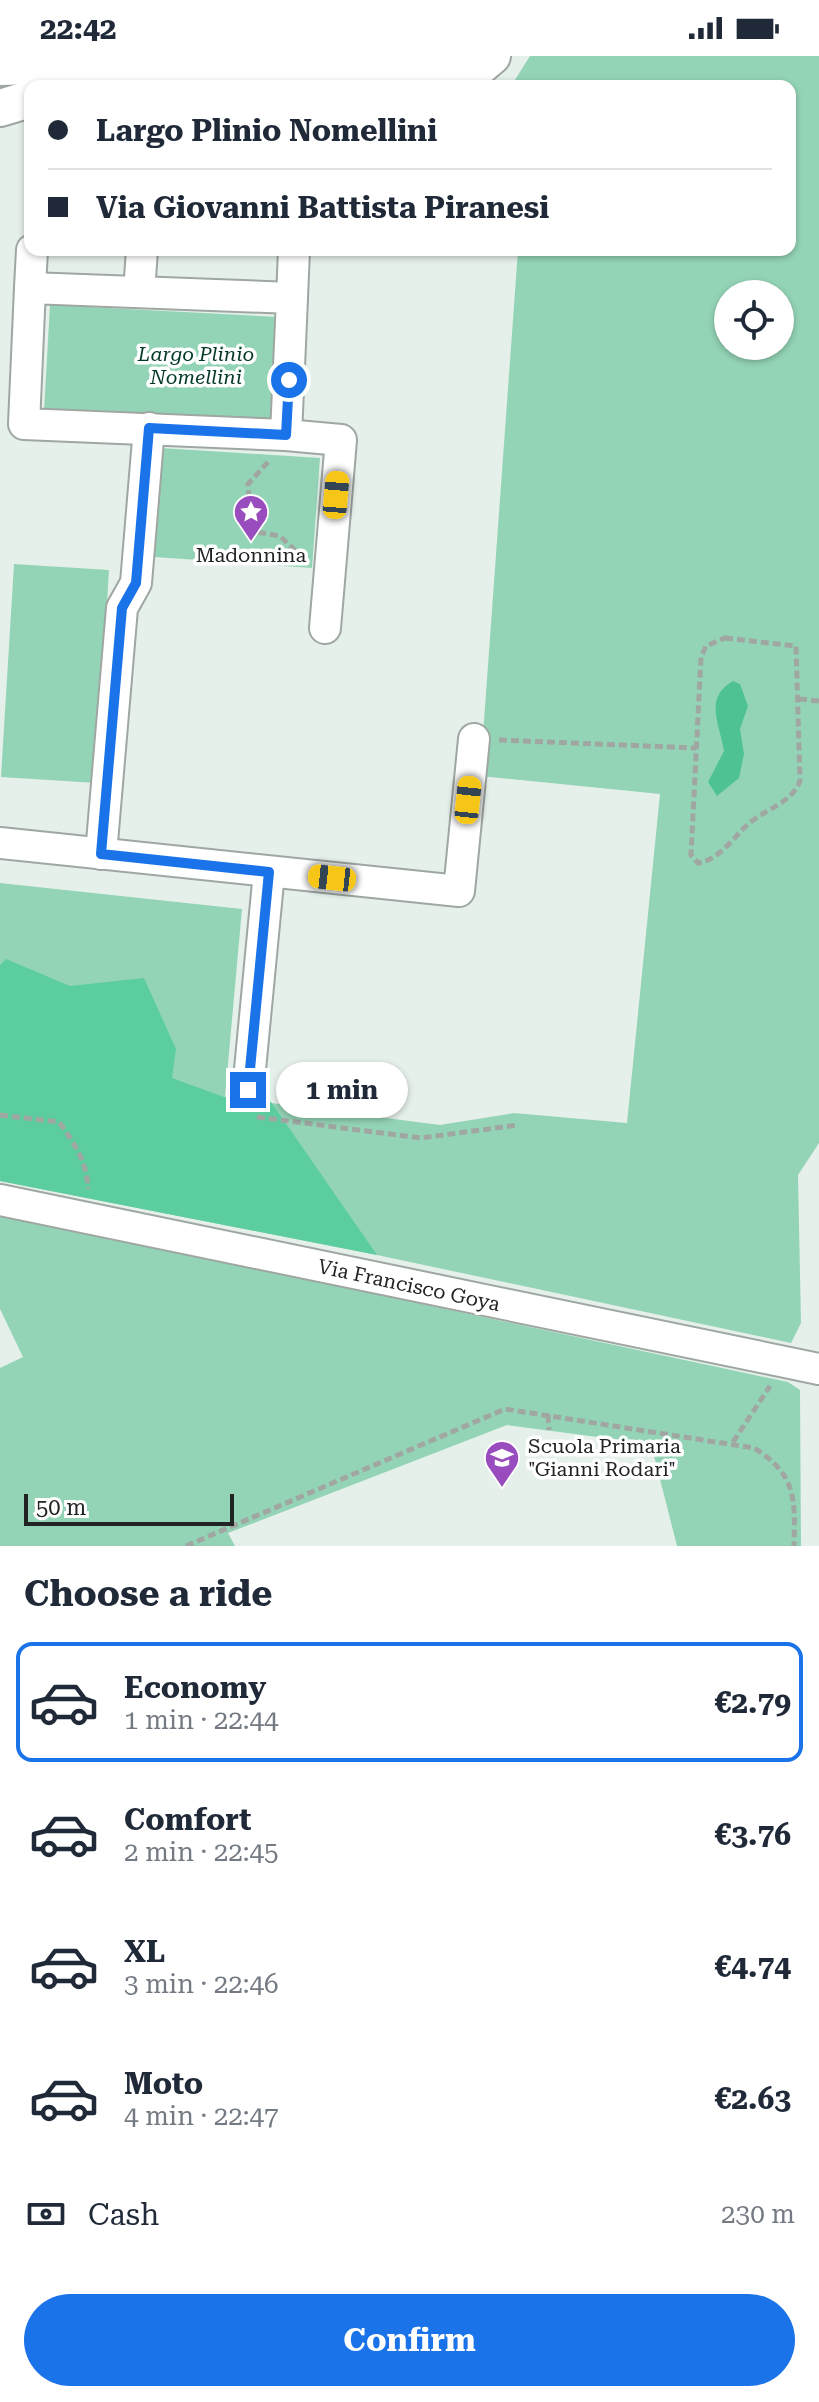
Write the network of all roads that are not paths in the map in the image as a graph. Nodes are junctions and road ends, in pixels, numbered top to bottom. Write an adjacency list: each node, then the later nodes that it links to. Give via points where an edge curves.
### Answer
1 (447, 56): 3 (street, via 416,66)
2 (492, 56): 4 (street)
3 (0, 67)
4 (462, 80)
5 (24, 101): 6 (street)
6 (0, 108)
7 (32, 256): 10 (street)
8 (142, 256): 11 (street)
9 (294, 256): 12 (street)
10 (30, 288): 11 (street); 13 (street)
11 (139, 292): 12 (street)
12 (292, 298): 15 (street)
13 (12, 423): 14 (street)
14 (149, 428): 15 (street); 19 (street, via 136,583 122,608)
15 (278, 434): 16 (street, via 341,440)
16 (325, 628)
17 (474, 739): 20 (street, via 459,891)
18 (0, 843): 19 (street)
19 (101, 854): 20 (street)
20 (269, 872): 21 (street)
21 (248, 1090)
22 (0, 1200): 23 (street, Via Francisco Goya)
23 (819, 1369)

